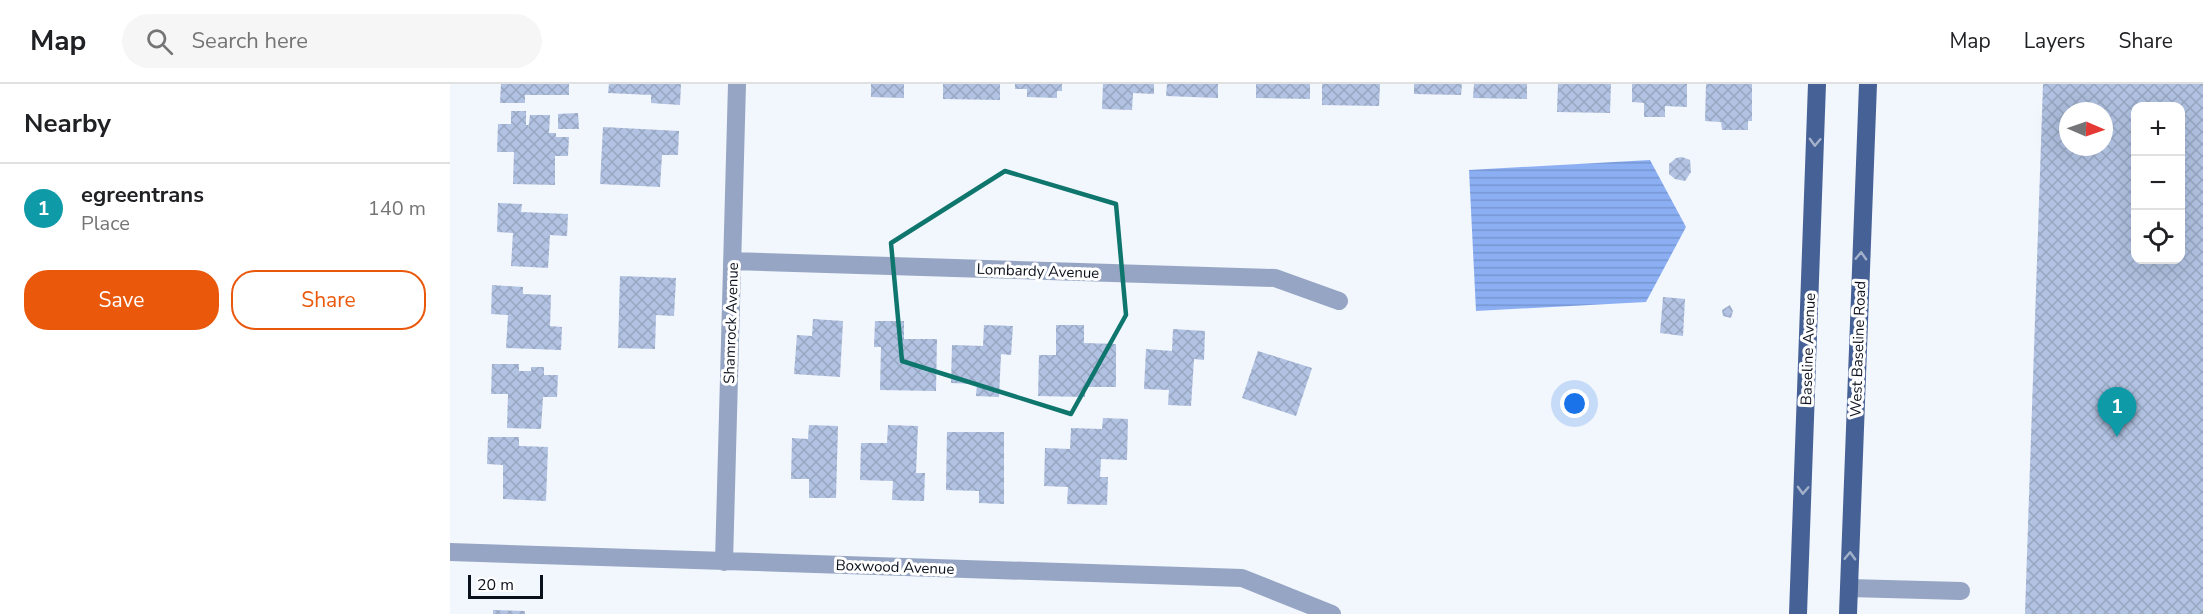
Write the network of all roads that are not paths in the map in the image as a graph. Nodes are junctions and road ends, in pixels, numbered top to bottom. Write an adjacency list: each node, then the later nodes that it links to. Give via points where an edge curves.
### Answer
1 (737, 84): 4 (street, Shamrock Avenue)
2 (1817, 84): 11 (main road, Baseline Avenue, one-way to 11)
3 (1868, 84): 8 (main road, West Baseline Road, one-way to 3)
4 (732, 261): 5 (street, Lombardy Avenue, via 1275,278); 7 (street, Shamrock Avenue)
5 (1340, 301)
6 (450, 552): 7 (street, Boxwood Avenue)
7 (723, 562): 10 (street, Boxwood Avenue, via 1242,579)
8 (1849, 588): 9 (street); 12 (main road, West Baseline Road)
9 (1961, 591)
10 (1332, 614)
11 (1798, 614)
12 (1848, 614)

